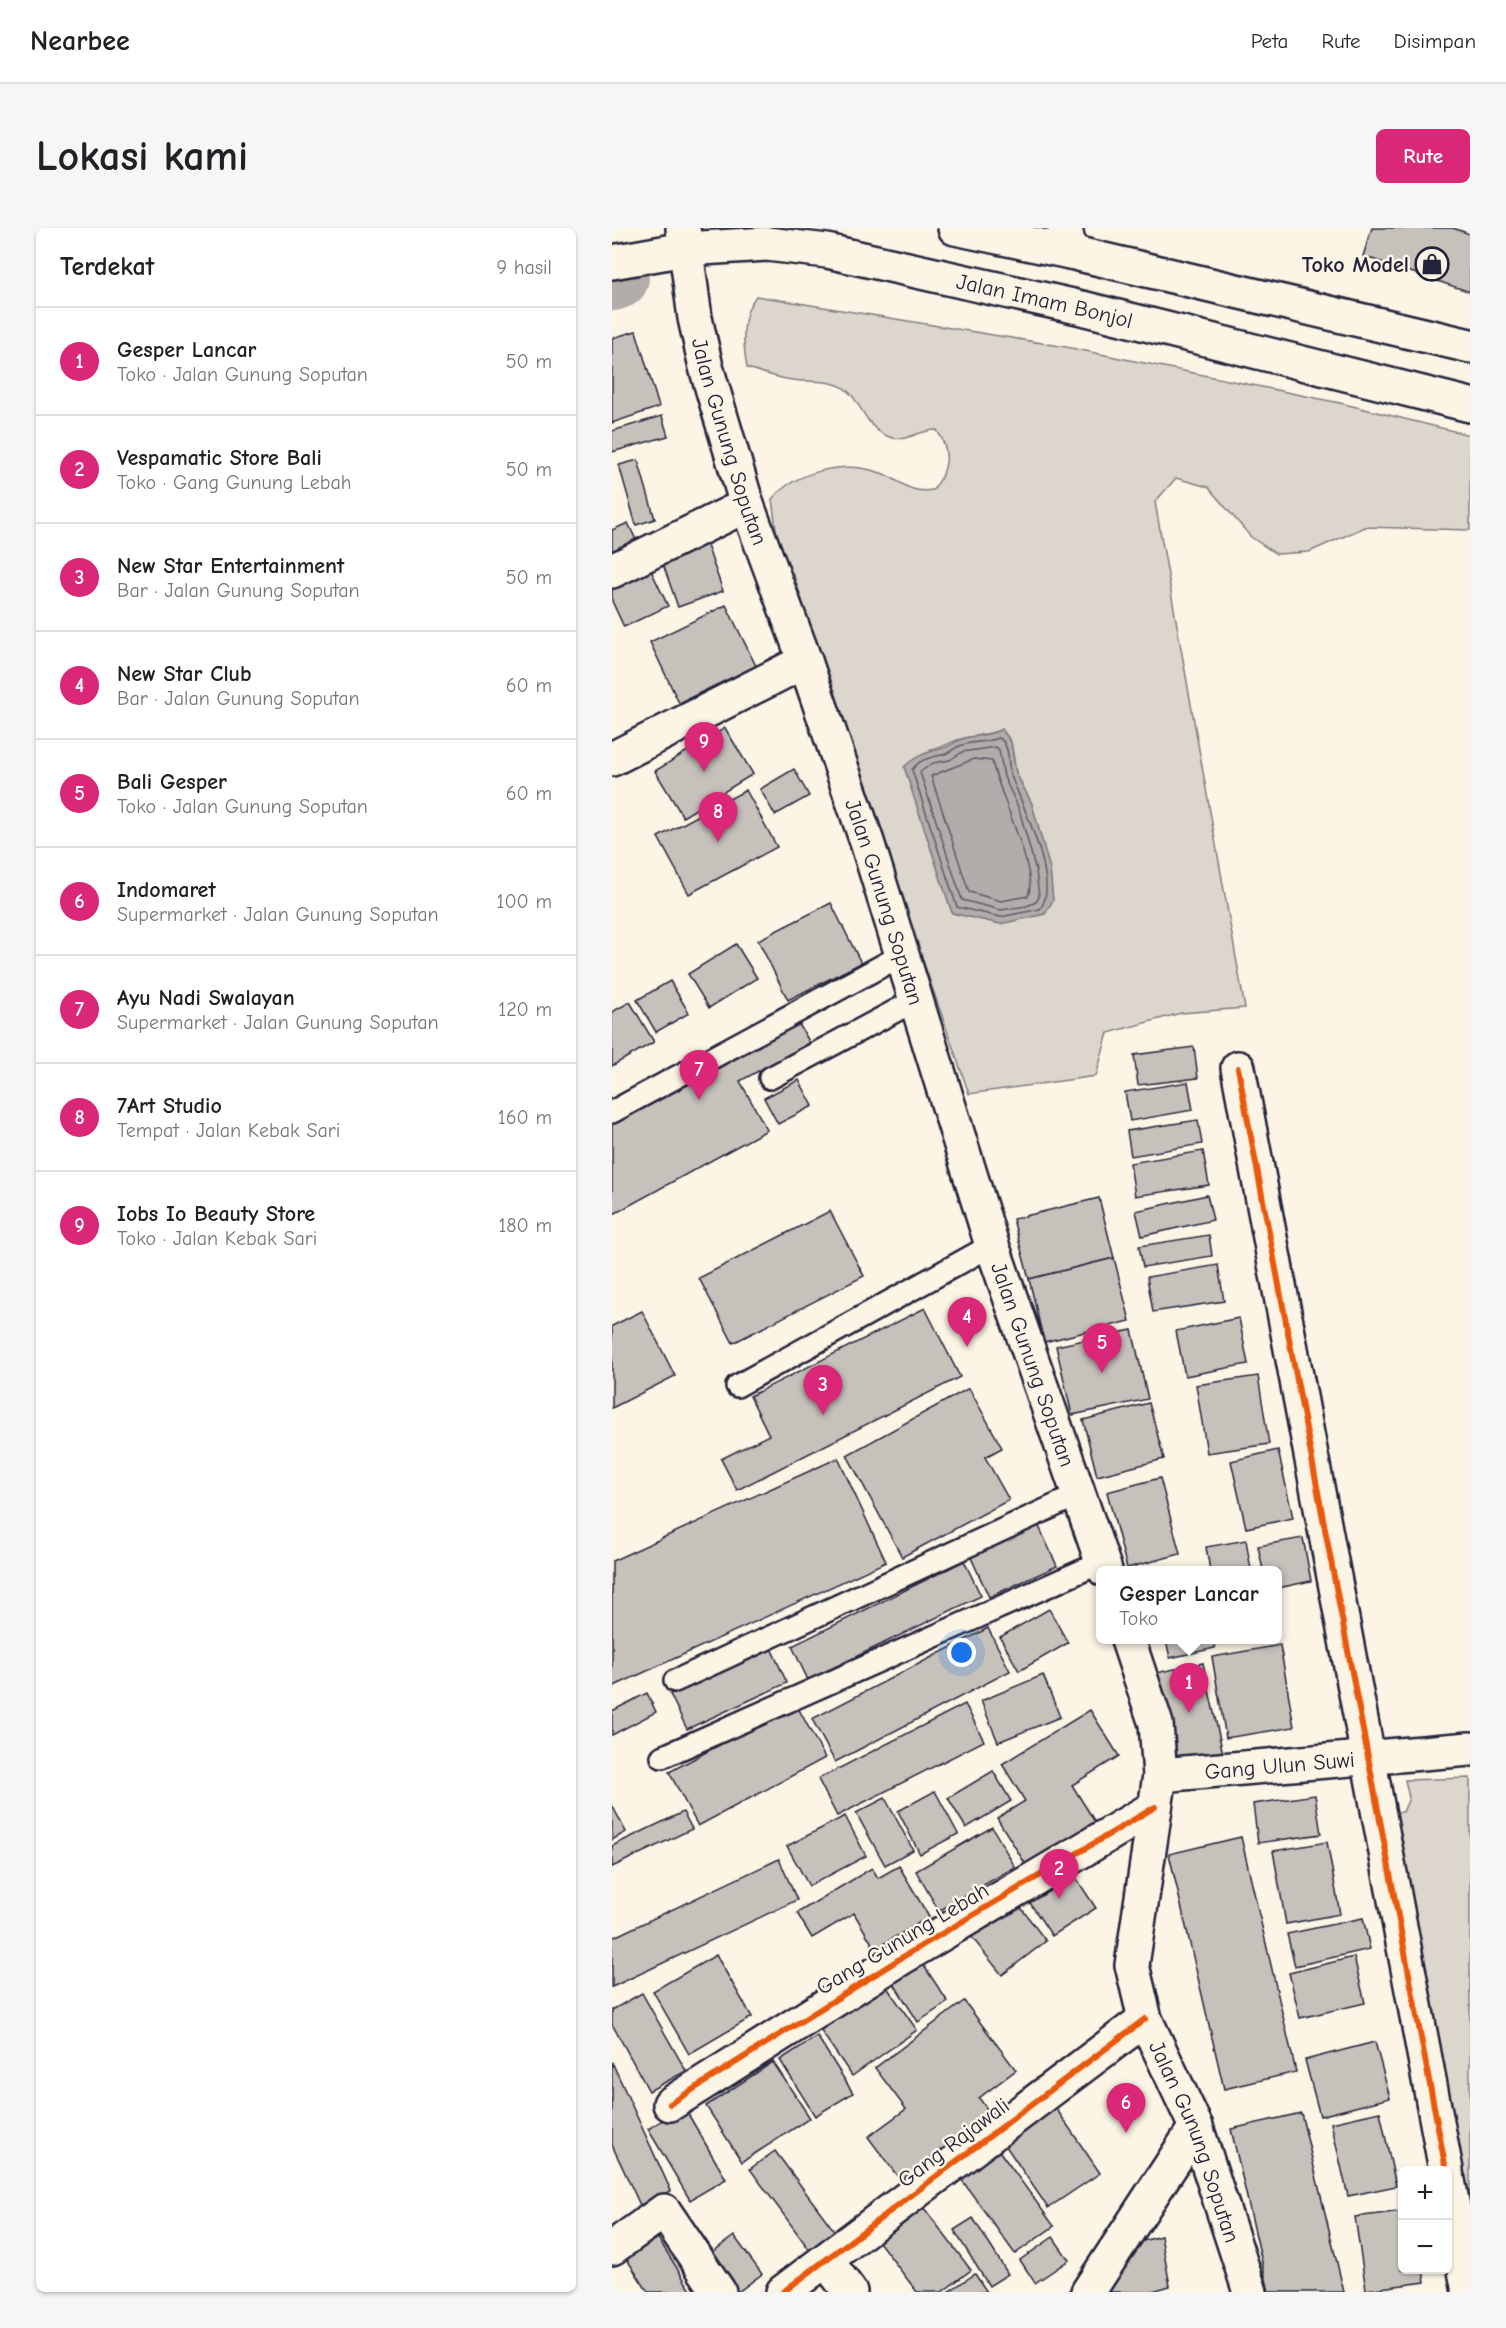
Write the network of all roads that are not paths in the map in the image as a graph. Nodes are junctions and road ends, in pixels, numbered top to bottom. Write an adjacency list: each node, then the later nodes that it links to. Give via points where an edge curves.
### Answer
1 (955, 228): 3 (main road)
2 (684, 238): 4 (main road, Jalan Imam Bonjol); 6 (main road, Jalan Imam Bonjol, via 827,251 1082,308); 7 (main road, Jalan Gunung Soputan, via 706,367)
3 (1067, 240): 5 (main road)
4 (612, 262)
5 (1470, 346)
6 (1470, 405)
7 (747, 505): 8 (main road); 9 (main road, Jalan Gunung Soputan)
8 (612, 571)
9 (805, 661): 10 (main road); 11 (main road, Jalan Gunung Soputan)
10 (612, 759)
11 (902, 956): 12 (main road, Jalan Gunung Soputan); 15 (lane)
12 (916, 1000): 14 (lane); 16 (main road, Jalan Gunung Soputan)
13 (1238, 1068): 25 (main road)
14 (770, 1078)
15 (612, 1112)
16 (992, 1245): 17 (lane); 18 (main road, Jalan Gunung Soputan)
17 (737, 1386)
18 (1080, 1494): 19 (main road, Jalan Gunung Soputan); 22 (lane)
19 (1103, 1566)
20 (1096, 1569): 24 (lane)
21 (1129, 1644): 26 (main road, Jalan Gunung Soputan, via 1156,1724)
22 (675, 1681)
23 (1470, 1749): 25 (main road, Gang Ulun Suwi)
24 (662, 1757)
25 (1366, 1758): 26 (main road, Gang Ulun Suwi); 31 (main road)
26 (1160, 1775): 27 (main road, Jalan Gunung Soputan)
27 (1155, 1807): 28 (main road, Jalan Gunung Soputan, via 1132,1965); 29 (main road, Gang Gunung Lebah, via 901,1958)
28 (1144, 2019): 30 (main road, Jalan Gunung Soputan); 34 (main road, Gang Rajawali)
29 (670, 2104)
30 (1196, 2127): 38 (main road); 39 (main road, Jalan Gunung Soputan)
31 (1445, 2166)
32 (1452, 2201): 40 (main road)
33 (612, 2248): 35 (main road, via 664,2211)
34 (826, 2259): 36 (main road, Gang Rajawali); 37 (main road)
35 (719, 2292)
36 (783, 2292)
37 (850, 2292)
38 (1088, 2292)
39 (1250, 2292)
40 (1469, 2292)

